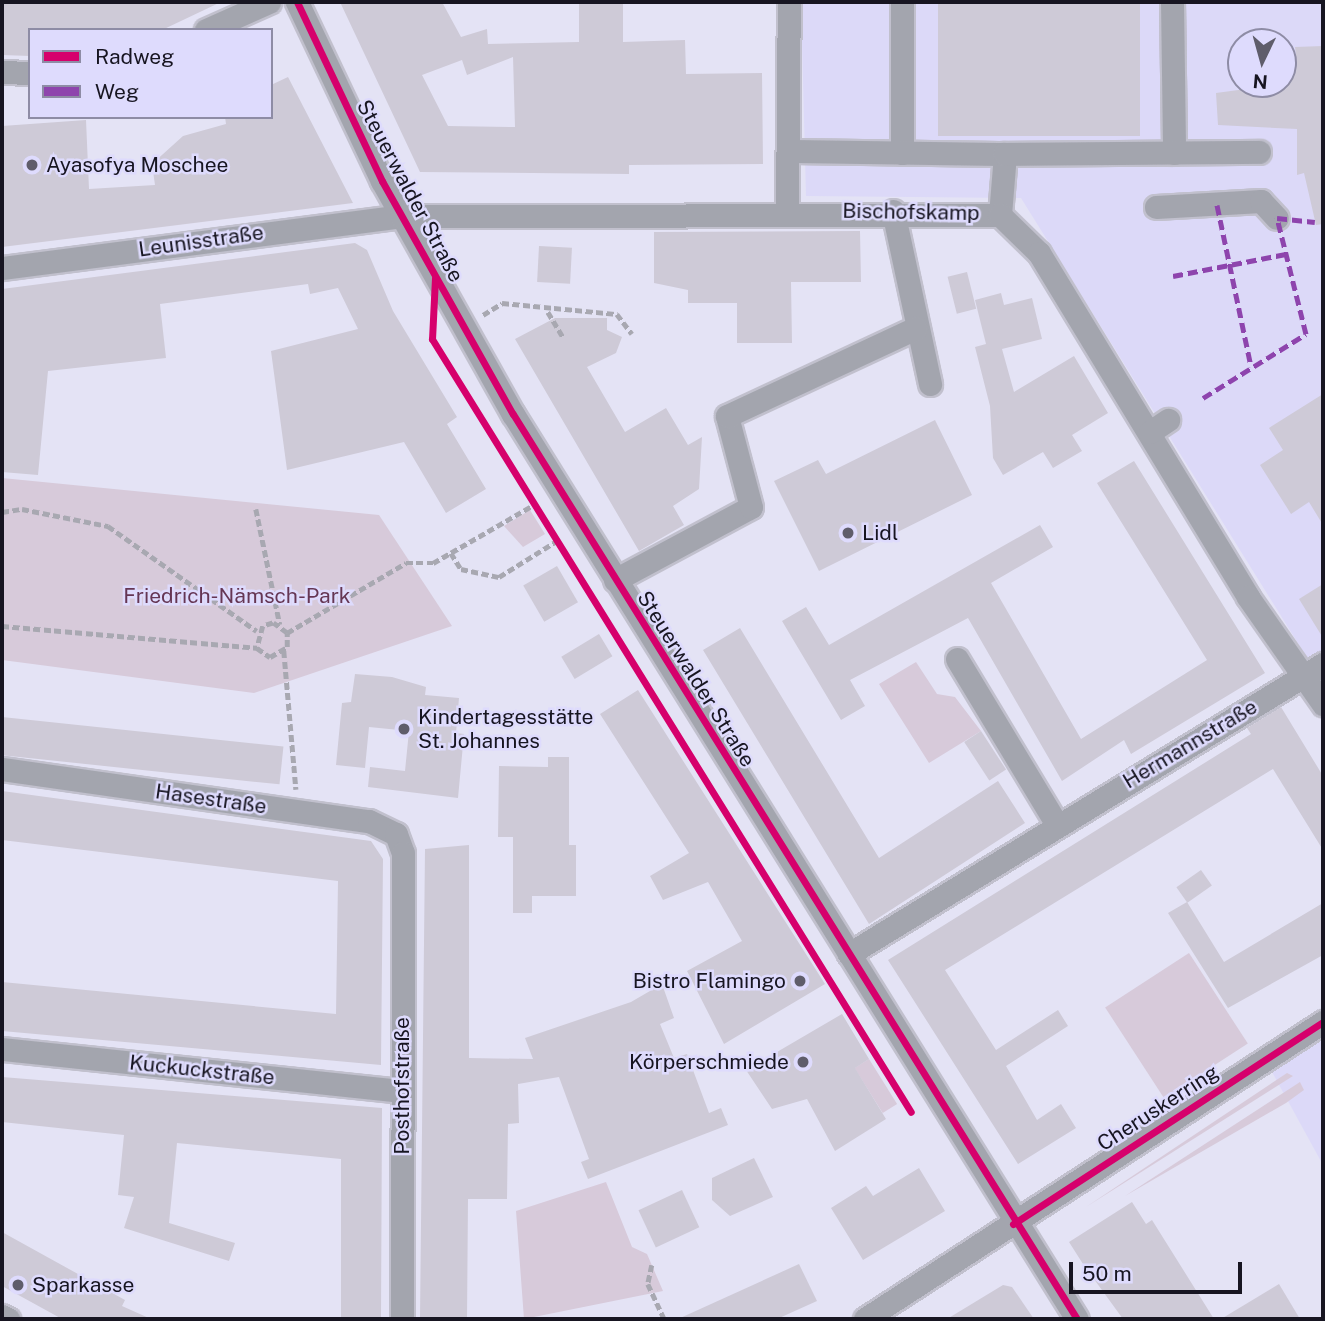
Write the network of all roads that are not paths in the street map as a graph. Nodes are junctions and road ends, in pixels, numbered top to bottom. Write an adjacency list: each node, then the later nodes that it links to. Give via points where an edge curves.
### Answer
1 (269, 2): 6 (street)
2 (297, 2): 18 (street, Steuerwalder Straße)
3 (789, 2): 9 (street)
4 (902, 2): 11 (street)
5 (1172, 2): 12 (street)
6 (210, 28)
7 (2, 72): 8 (street)
8 (28, 73)
9 (788, 151): 11 (street); 15 (street)
10 (1259, 152): 12 (street)
11 (902, 153): 13 (street)
12 (1174, 153): 13 (street)
13 (1005, 154): 17 (street)
14 (1156, 207): 19 (street, via 1261,201)
15 (787, 211): 16 (street, Bischofskamp); 18 (street, Bischofskamp)
16 (893, 211): 17 (street, Bischofskamp); 21 (street)
17 (1000, 215): 26 (street, Bischofskamp, via 1048,248 1159,426)
18 (401, 216): 20 (street, Leunisstraße); 23 (street, Steuerwalder Straße)
19 (1277, 218)
20 (2, 268)
21 (916, 328): 22 (street); 23 (street, via 727,416 751,507)
22 (930, 384)
23 (615, 580): 31 (street, Steuerwalder Straße)
24 (957, 659): 29 (street)
25 (1323, 664): 26 (street, Hermannstraße)
26 (1301, 677): 27 (street, Bischofskamp); 29 (street, Hermannstraße)
27 (1323, 704)
28 (2, 769): 30 (street, Hasestraße, via 383,824 396,834)
29 (1057, 825): 31 (street, Hermannstraße)
30 (403, 853): 34 (street, Posthofstraße)
31 (849, 954): 35 (street, Steuerwalder Straße)
32 (1323, 1022): 35 (street, Cheruskerring)
33 (2, 1049): 34 (street, Kuckuckstraße)
34 (401, 1091): 38 (street, Posthofstraße)
35 (1013, 1224): 39 (street, Cheruskerring); 40 (street, Steuerwalder Straße)
36 (2, 1316): 37 (street)
37 (8, 1319)
38 (402, 1319)
39 (864, 1319)
40 (1077, 1319)

